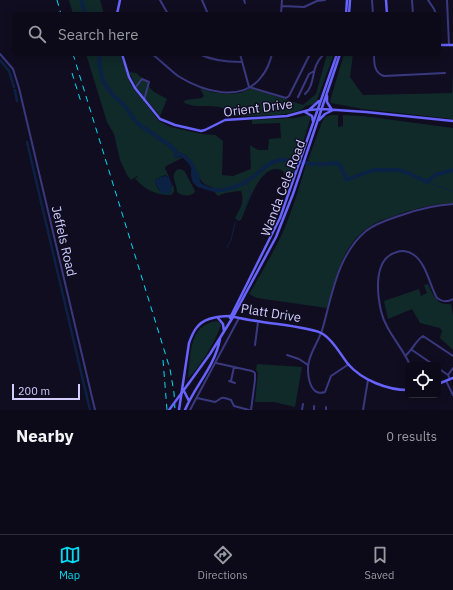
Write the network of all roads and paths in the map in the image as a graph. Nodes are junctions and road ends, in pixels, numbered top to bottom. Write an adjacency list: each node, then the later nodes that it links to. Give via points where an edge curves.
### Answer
1 (120, 0): 15 (street)
2 (160, 0): 16 (street)
3 (202, 0): 17 (street)
4 (244, 0): 13 (street)
5 (282, 0): 14 (street)
6 (325, 0): 14 (street, via 304,7)
7 (348, 0): 19 (street)
8 (372, 0): 20 (street)
9 (386, 0): 21 (street)
10 (412, 0): 22 (street)
11 (428, 0): 23 (street)
12 (447, 0): 24 (street)
13 (245, 3)
14 (282, 6): 18 (street)
15 (117, 12)
16 (167, 12)
17 (207, 12)
18 (281, 12)
19 (348, 12)
20 (373, 12)
21 (387, 12)
22 (412, 12)
23 (435, 12)
24 (451, 45)
25 (0, 54): 90 (street, Jeffels Road, via 10,64 16,76)
26 (123, 56): 40 (street, Orient Drive)
27 (154, 56): 39 (street, Orient Drive, via 179,76 204,88 231,92)
28 (203, 56): 36 (street, via 219,61)
29 (240, 56): 36 (street)
30 (271, 56): 39 (street, Orient Drive, via 262,77)
31 (309, 56): 39 (street, via 288,97)
32 (322, 56): 37 (street, via 316,63)
33 (336, 56): 44 (street, Wanda Cele Road)
34 (339, 56): 41 (street, Wanda Cele Road)
35 (374, 56): 38 (street, via 376,71 384,76)
36 (242, 62): 39 (street)
37 (314, 71): 42 (street, via 310,89); 43 (street, via 307,77)
38 (445, 73)
39 (249, 87)
40 (135, 88): 45 (street, Orient Drive); 45 (street, via 142,79 150,82)
41 (327, 92): 46 (street, Wanda Cele Road); 49 (street, via 327,102)
42 (305, 94)
43 (298, 97)
44 (321, 98): 47 (street); 48 (street, Wanda Cele Road)
45 (144, 100): 50 (street, Orient Drive, via 160,119 201,131 225,120 287,116)
46 (322, 109): 48 (street, Orient Drive); 49 (street, Orient Drive); 52 (street, Wanda Cele Road)
47 (309, 110): 48 (street, Orient Drive); 50 (street, Orient Drive)
48 (318, 110): 53 (street, Wanda Cele Road)
49 (333, 110): 51 (street, Orient Drive); 52 (street)
50 (305, 111): 53 (street, via 312,116)
51 (453, 121)
52 (318, 122): 54 (street, Wanda Cele Road)
53 (314, 124): 54 (street, Wanda Cele Road, via 301,158)
54 (301, 166): 58 (street, Wanda Cele Road, via 287,212 276,237)
55 (453, 204): 62 (street, via 403,215 378,224 361,236 345,258)
56 (453, 299): 67 (street, via 443,301 437,298 420,262 410,252 401,251 385,259 378,279 380,307 387,327)
57 (217, 317): 58 (street, Platt Drive); 61 (street, via 223,324); 83 (street, Platt Drive, via 196,326 189,343)
58 (232, 317): 59 (street, Platt Drive); 61 (street, Wanda Cele Road)
59 (239, 318): 60 (street, Platt Drive); 71 (street)
60 (258, 322): 62 (street, Platt Drive); 64 (street)
61 (224, 331): 63 (street, Wanda Cele Road)
62 (322, 333): 72 (street, via 333,342); 73 (street)
63 (221, 336): 87 (street, via 211,365); 91 (street, Wanda Cele Road, bridge)
64 (254, 345)
65 (412, 350): 67 (street); 68 (street, via 423,336); 70 (street)
66 (287, 355): 73 (street)
67 (405, 356): 69 (street)
68 (453, 356)
69 (408, 362)
70 (430, 362)
71 (216, 363): 74 (street); 86 (street)
72 (349, 364): 73 (street, via 330,376 326,390 319,394 311,387); 78 (street)
73 (308, 365)
74 (234, 367): 81 (street, via 230,381); 95 (street, via 252,371 255,375)
75 (453, 368): 77 (street)
76 (441, 370): 77 (street)
77 (448, 375): 79 (street)
78 (368, 379): 84 (street, via 384,387); 98 (street)
79 (452, 379): 80 (street)
80 (446, 381): 82 (street); 85 (street)
81 (235, 383)
82 (441, 383)
83 (182, 389): 87 (street); 92 (street, Platt Drive)
84 (405, 390)
85 (453, 395)
86 (197, 398): 94 (street); 95 (street, via 215,402 222,397 231,400 234,406)
87 (189, 401): 93 (street)
88 (303, 404): 96 (street)
89 (314, 406): 97 (street)
90 (95, 410)
91 (169, 410)
92 (180, 410)
93 (185, 410)
94 (190, 410)
95 (250, 410)
96 (302, 410)
97 (314, 410)
98 (363, 410)

